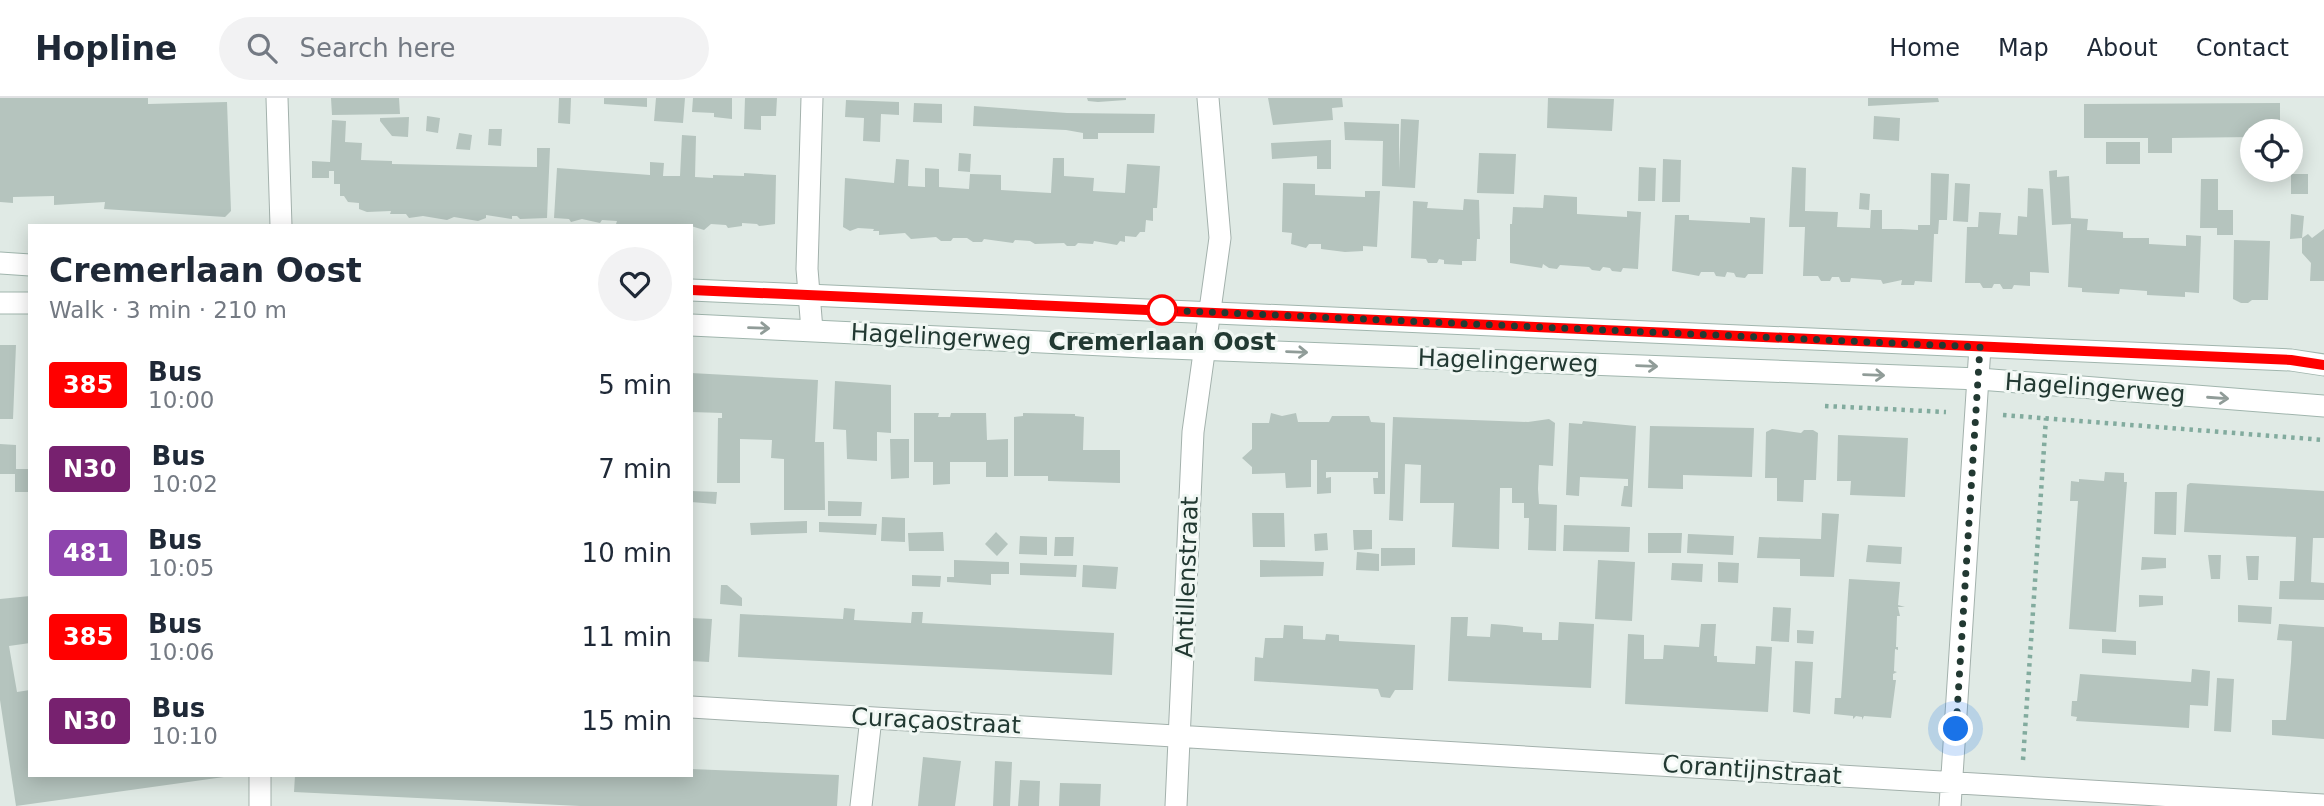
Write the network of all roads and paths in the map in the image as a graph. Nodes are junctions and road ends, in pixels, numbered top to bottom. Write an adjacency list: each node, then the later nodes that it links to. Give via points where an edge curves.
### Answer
1 (277, 98): 4 (street)
2 (812, 98): 8 (street)
3 (1208, 98): 11 (street, Antillenstraat, via 1220,238)
4 (281, 224)
5 (0, 263): 6 (street)
6 (28, 265)
7 (693, 290): 8 (street, Hagelingerweg)
8 (809, 295): 11 (street, Hagelingerweg); 13 (street)
9 (0, 303): 10 (street)
10 (28, 303)
11 (1209, 312): 14 (street, Hagelingerweg); 15 (street, Antillenstraat)
12 (693, 325): 13 (street, Hagelingerweg, one-way to 13)
13 (812, 330): 15 (street, Hagelingerweg)
14 (1980, 347): 16 (street, Hagelingerweg); 17 (street)
15 (1204, 349): 17 (street, Hagelingerweg, one-way to 17); 22 (street, Antillenstraat, via 1193,432)
16 (2324, 365)
17 (1979, 379): 18 (street, Hagelingerweg, one-way to 18); 24 (street)
18 (2324, 406)
19 (2046, 418): 25 (path)
20 (693, 707): 21 (street, Curaçaostraat)
21 (871, 718): 22 (street, Curaçaostraat); 28 (street)
22 (1180, 734): 24 (street, Corantijnstraat); 29 (street, Antillenstraat)
23 (261, 777): 27 (street)
24 (1952, 782): 25 (street, Corantijnstraat); 30 (street)
25 (2021, 786): 26 (street, Corantijnstraat)
26 (2324, 804)
27 (260, 806)
28 (861, 806)
29 (1175, 806)
30 (1951, 806)

